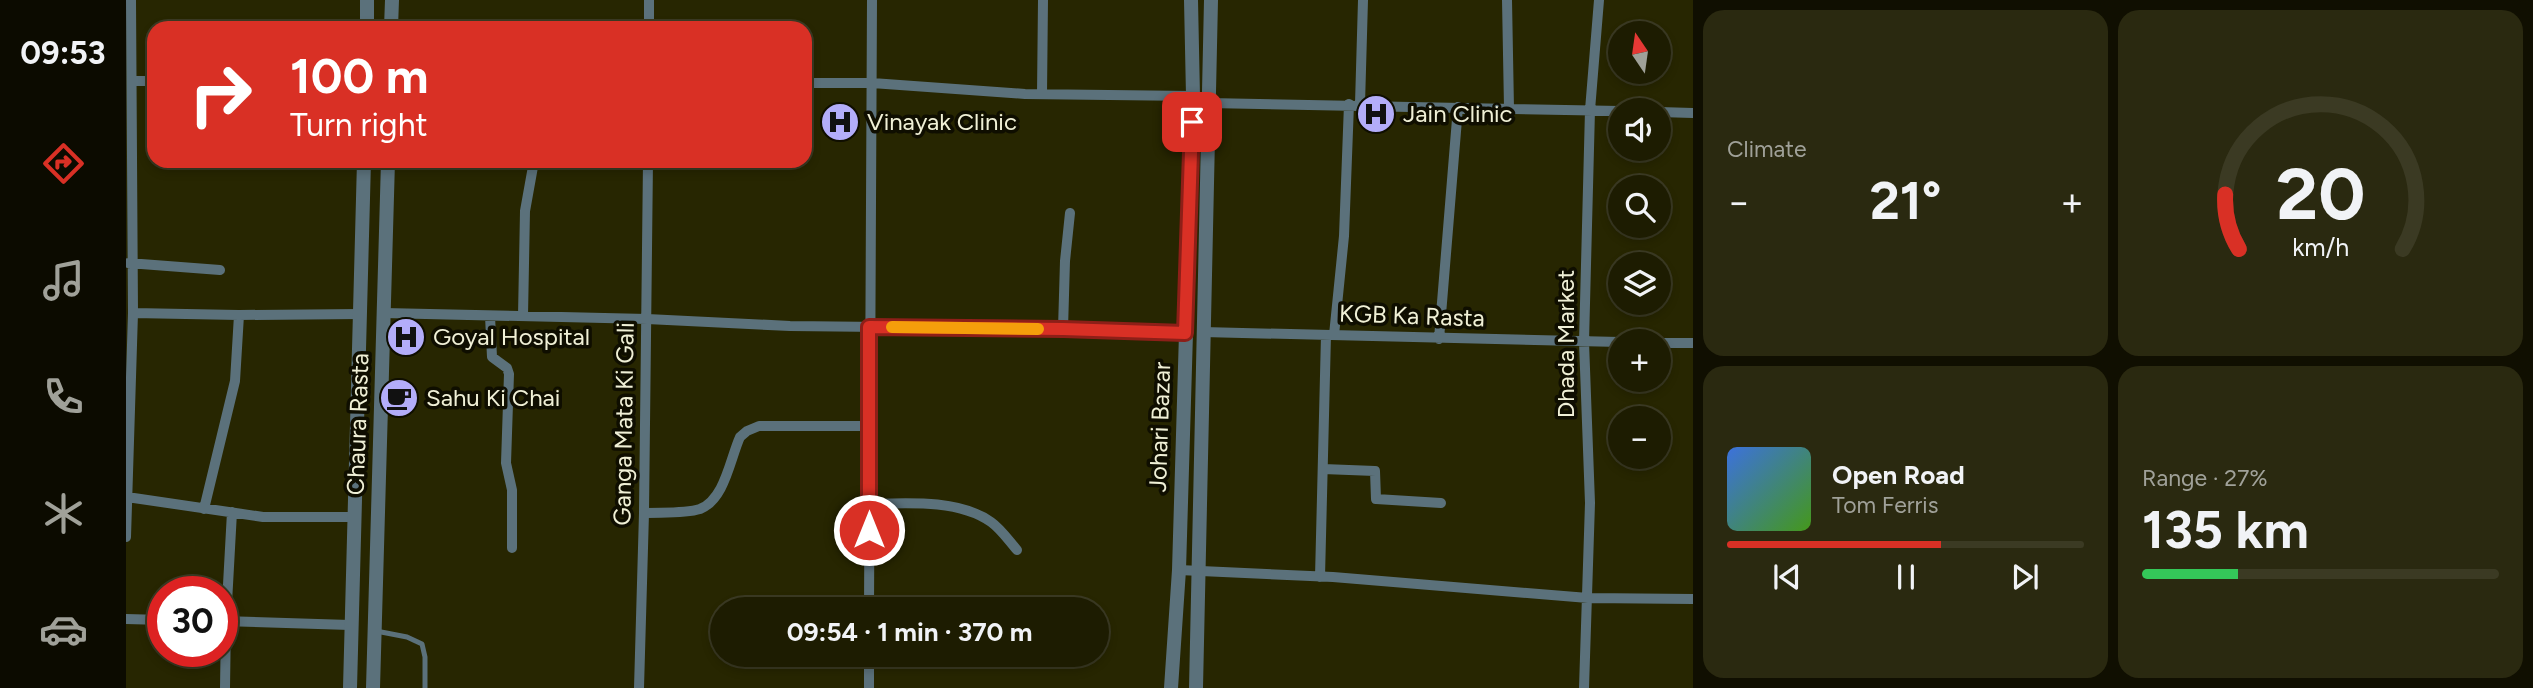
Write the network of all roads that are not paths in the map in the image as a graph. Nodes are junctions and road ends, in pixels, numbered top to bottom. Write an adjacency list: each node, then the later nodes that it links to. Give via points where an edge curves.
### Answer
1 (131, 0): 15 (street)
2 (367, 0): 12 (street)
3 (392, 0): 13 (street)
4 (649, 0): 14 (street)
5 (872, 0): 18 (street)
6 (1043, 0): 19 (street)
7 (1191, 0): 20 (street, Johari Bazar)
8 (1211, 0): 21 (street, Johari Bazar)
9 (1363, 0): 22 (street)
10 (1507, 0): 24 (street)
11 (1599, 0): 25 (street, Dhada Market)
12 (367, 21)
13 (391, 21)
14 (649, 21)
15 (132, 81): 16 (street); 29 (street)
16 (147, 82)
17 (812, 83): 18 (street)
18 (872, 83): 19 (street); 44 (street)
19 (1041, 94): 20 (street)
20 (1193, 96): 47 (street, Johari Bazar)
21 (1208, 103): 22 (street); 46 (street, Johari Bazar)
22 (1354, 104): 23 (street); 48 (street)
23 (1458, 107): 24 (street); 49 (street)
24 (1509, 108): 25 (street)
25 (1590, 110): 26 (street); 50 (street, Dhada Market)
26 (1608, 111)
27 (1671, 112): 28 (street)
28 (1693, 113)
29 (129, 133): 35 (street)
30 (364, 168): 39 (street, Chaura Rasta)
31 (388, 168): 38 (street, Chaura Rasta)
32 (533, 168): 42 (street, via 525,211)
33 (648, 168): 43 (street, Ganga Mata Ki Gali)
34 (1070, 212): 45 (street)
35 (129, 263): 36 (street); 37 (street)
36 (220, 270)
37 (133, 313): 40 (street); 58 (street)
38 (384, 313): 41 (street); 79 (street, Chaura Rasta)
39 (360, 314): 40 (street); 64 (street, Chaura Rasta)
40 (239, 315): 61 (street, via 234,380)
41 (490, 316): 42 (street); 66 (street, via 492,357 509,374 506,463 512,490)
42 (523, 316): 43 (street)
43 (647, 318): 44 (street); 63 (street, Ganga Mata Ki Gali)
44 (869, 327): 45 (street); 54 (street)
45 (1063, 329): 47 (street)
46 (1202, 332): 48 (street, KGB Ka Rasta); 57 (street, Johari Bazar)
47 (1185, 333): 56 (street, Johari Bazar)
48 (1330, 335): 49 (street, KGB Ka Rasta); 55 (street)
49 (1439, 339): 50 (street, KGB Ka Rasta)
50 (1584, 342): 51 (street, KGB Ka Rasta); 73 (street, Dhada Market)
51 (1608, 342)
52 (1671, 343): 53 (street)
53 (1693, 343)
54 (869, 426): 60 (street); 63 (street, via 759,426 740,437 710,503 698,510)
55 (1322, 469): 59 (street, via 1375,471 1376,499); 71 (street)
56 (1182, 477): 57 (street); 68 (street, Johari Bazar)
57 (1200, 477): 69 (street, Johari Bazar)
58 (127, 490): 61 (street); 65 (street)
59 (1441, 503)
60 (869, 504): 67 (street, via 954,507 990,522); 72 (street)
61 (204, 509): 62 (street)
62 (232, 512): 64 (street, via 263,517); 70 (street)
63 (644, 513): 86 (street, Ganga Mata Ki Gali)
64 (353, 517): 78 (street, Chaura Rasta)
65 (126, 537)
66 (512, 548)
67 (1017, 550)
68 (1179, 570): 69 (street); 88 (street, Johari Bazar)
69 (1198, 571): 71 (street); 89 (street, Johari Bazar)
70 (227, 576)
71 (1320, 577): 73 (street)
72 (869, 597)
73 (1588, 598): 74 (street); 90 (street, Dhada Market)
74 (1693, 599)
75 (126, 620): 76 (street)
76 (147, 620)
77 (238, 621): 78 (street)
78 (350, 625): 83 (street, Chaura Rasta)
79 (373, 631): 84 (street, Chaura Rasta); 85 (lane, via 422,644)
80 (225, 667): 82 (street)
81 (869, 667): 87 (street)
82 (225, 688)
83 (349, 688)
84 (373, 688)
85 (425, 688)
86 (639, 688)
87 (869, 688)
88 (1171, 688)
89 (1196, 688)
90 (1584, 688)

